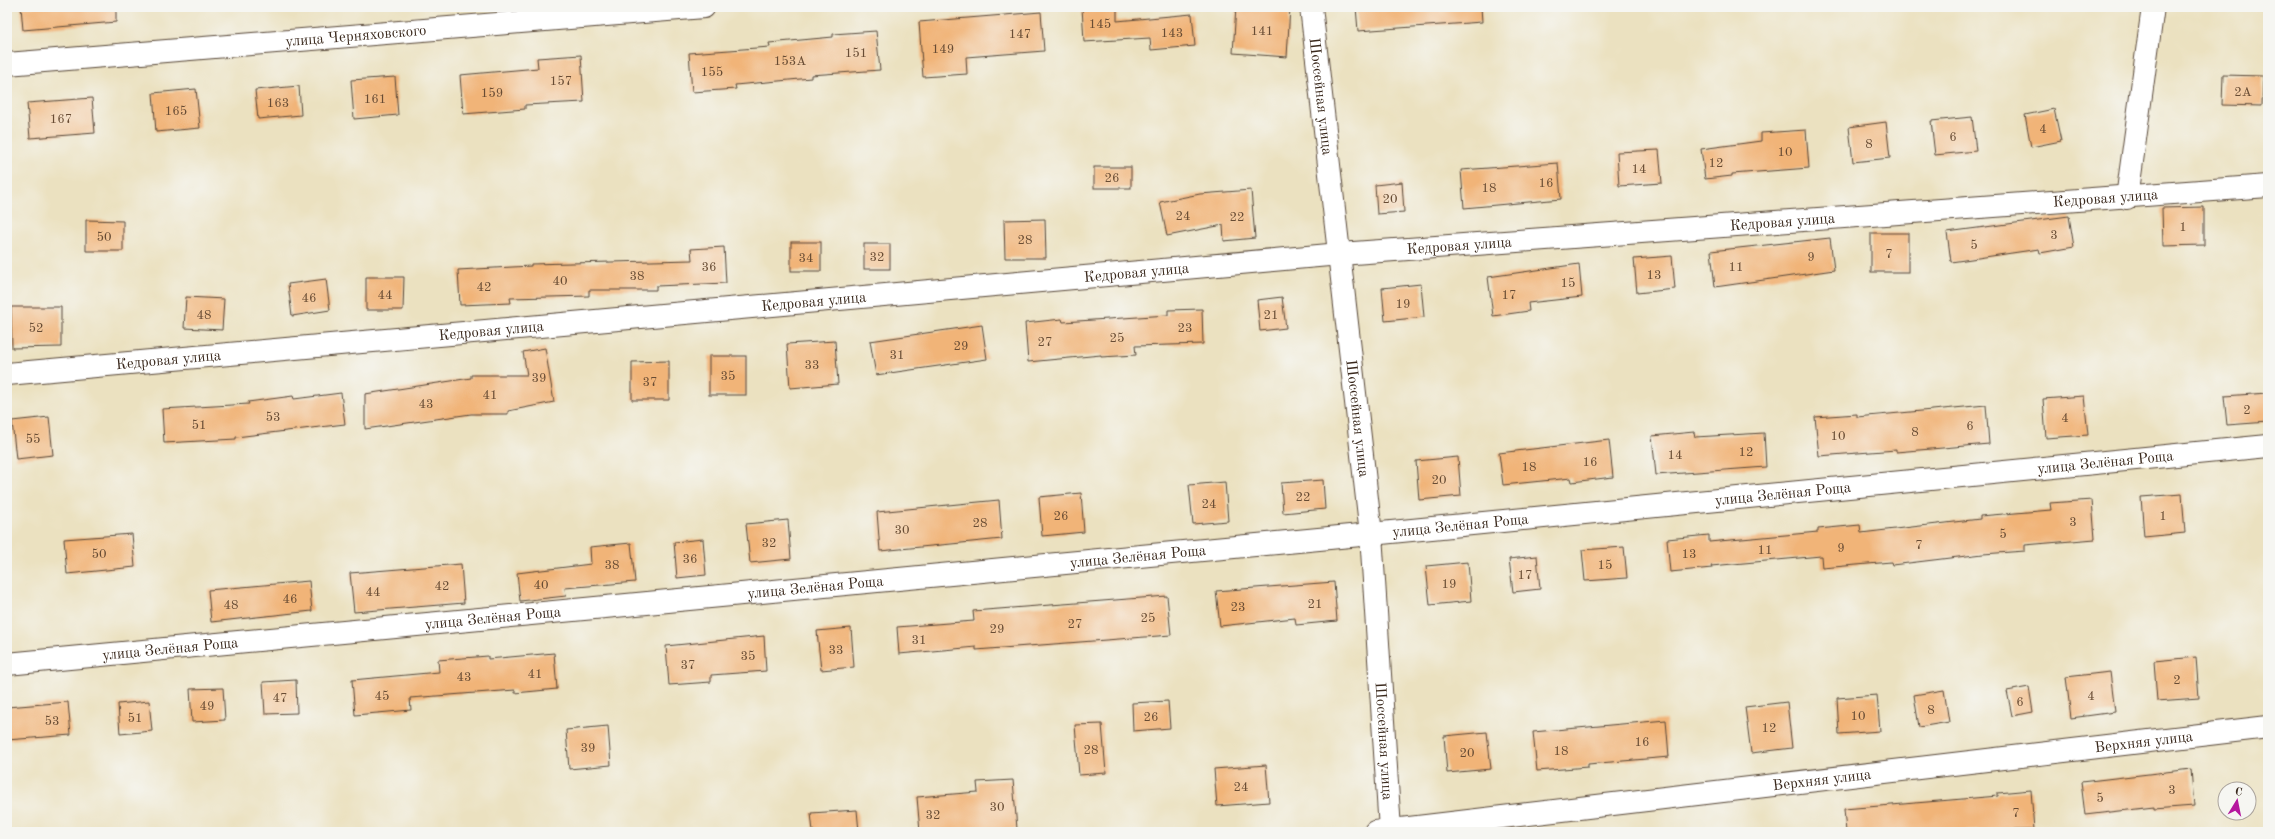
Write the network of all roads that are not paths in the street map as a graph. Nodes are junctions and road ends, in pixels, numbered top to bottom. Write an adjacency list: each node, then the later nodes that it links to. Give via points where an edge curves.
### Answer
1 (704, 7): 4 (street, улица Черняховского)
2 (1311, 7): 7 (street, Шоссейная улица)
3 (2153, 7): 6 (street)
4 (7, 64)
5 (2268, 186): 6 (street, Кедровая улица)
6 (2127, 198): 7 (street, Кедровая улица)
7 (1340, 254): 8 (street, Кедровая улица); 10 (street, Шоссейная улица)
8 (7, 374)
9 (2268, 446): 10 (street, улица Зелёная Роща)
10 (1371, 534): 11 (street, улица Зелёная Роща); 13 (street, Шоссейная улица)
11 (7, 664)
12 (2268, 727): 13 (street, Верхняя улица)
13 (1383, 831)

